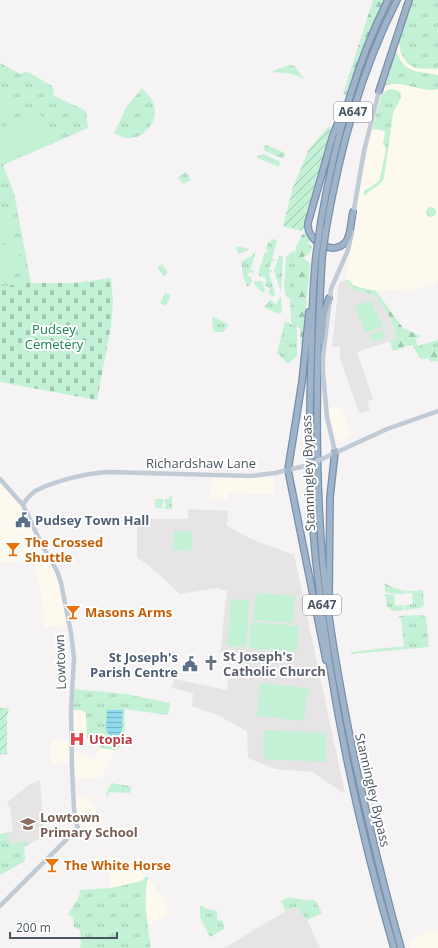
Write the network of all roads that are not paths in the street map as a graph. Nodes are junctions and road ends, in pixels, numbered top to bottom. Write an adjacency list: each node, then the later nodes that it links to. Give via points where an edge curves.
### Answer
1 (388, 0): 4 (highway, Stanningley Bypass / A647)
2 (397, 0): 9 (highway, Stanningley Bypass / A647, bridge, via 366,70 347,127 334,183 322,258)
3 (409, 0): 5 (highway)
4 (352, 90): 6 (highway, via 334,135 308,222 309,233 320,245 335,248 347,240); 7 (highway, Stanningley Bypass / A647, bridge, via 328,182)
5 (380, 91): 6 (main road, via 368,130)
6 (353, 212): 8 (main road, via 348,250 333,282)
7 (312, 297): 12 (highway); 16 (highway, Stanningley Bypass / A647, via 310,459 316,561)
8 (329, 298): 9 (highway, A647, via 324,313); 11 (main road, via 322,374 327,417)
9 (316, 377): 15 (highway, Stanningley Bypass / A647, via 317,478)
10 (438, 411): 11 (main road, via 387,429)
11 (336, 452): 12 (main road, Richardshaw Lane, bridge, via 305,466); 15 (highway, via 330,497)
12 (288, 470): 14 (main road, Richardshaw Lane, via 251,476 89,474 36,491); 16 (highway)
13 (0, 479): 14 (main road, Lowtown)
14 (23, 505): 17 (main road, Lowtown, via 58,574 73,646 72,767 74,809 78,828)
15 (328, 612): 18 (highway, Stanningley Bypass / A647, via 338,683)
16 (337, 711): 19 (highway, Stanningley Bypass / A647)
17 (0, 906)
18 (390, 907): 20 (highway, Stanningley Bypass / A647); 21 (highway)
19 (394, 948)
20 (401, 948)
21 (405, 948)

